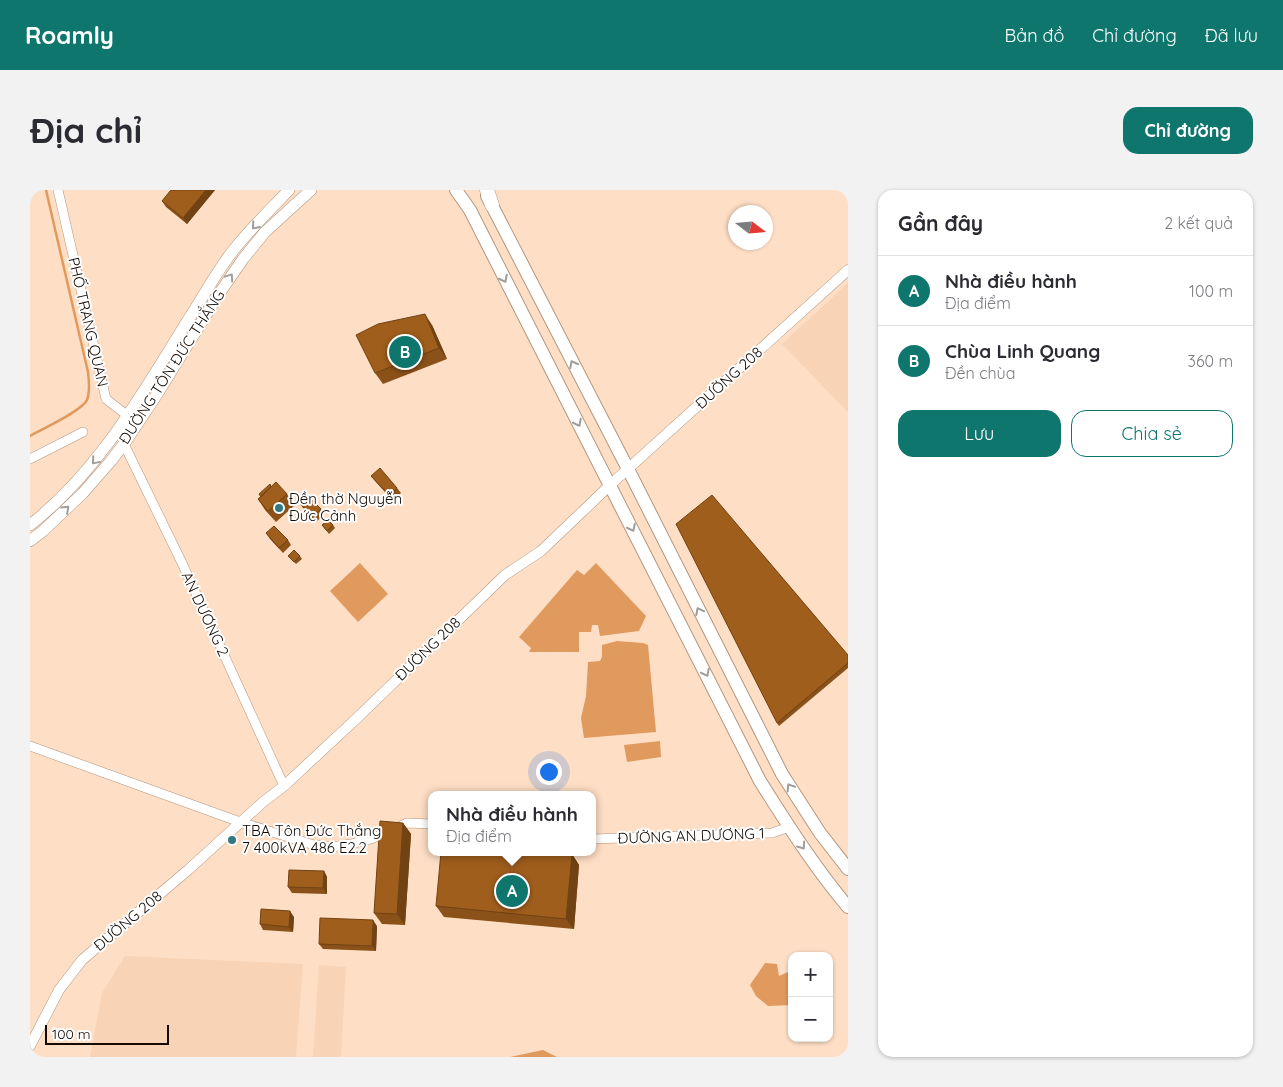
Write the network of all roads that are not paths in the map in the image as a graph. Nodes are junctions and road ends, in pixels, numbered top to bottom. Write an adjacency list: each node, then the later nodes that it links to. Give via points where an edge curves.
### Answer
1 (58, 190): 10 (street, PHỐ TRANG QUAN, via 106,399)
2 (288, 190): 10 (main road, ĐƯỜNG TÔN ĐỨC THẮNG, one-way to 10, via 232,252)
3 (311, 190): 12 (main road, ĐƯỜNG TÔN ĐỨC THẮNG, one-way to 3, via 243,258 265,232)
4 (456, 190): 8 (main road, via 470,210)
5 (486, 190): 6 (highway)
6 (492, 205): 7 (main road)
7 (510, 241): 8 (main road, via 505,237 495,237); 14 (main road, one-way to 7)
8 (490, 252): 15 (main road, one-way to 15)
9 (848, 270): 14 (street, ĐƯỜNG 208)
10 (128, 416): 12 (street); 16 (main road, ĐƯỜNG TÔN ĐỨC THẮNG, one-way to 16, via 78,480)
11 (83, 432): 13 (street)
12 (124, 444): 17 (main road, ĐƯỜNG TÔN ĐỨC THẮNG, one-way to 12, via 84,493); 19 (street, AN DƯƠNG 2)
13 (30, 460)
14 (628, 469): 15 (street, ĐƯỜNG 208); 24 (main road, one-way to 14, via 782,774)
15 (610, 485): 19 (street, ĐƯỜNG 208, via 541,551 505,575); 22 (main road, one-way to 22, via 760,780)
16 (30, 525)
17 (30, 541)
18 (30, 746): 20 (street)
19 (284, 786): 20 (street, ĐƯỜNG 208)
20 (240, 822): 21 (street, via 333,847 371,839 407,823); 26 (street, ĐƯỜNG 208, via 82,960 59,990)
21 (428, 824)
22 (789, 827): 23 (street, ĐƯỜNG AN DƯƠNG 1, via 772,833); 25 (main road, one-way to 25)
23 (596, 839)
24 (848, 870)
25 (848, 907)
26 (30, 1046)

